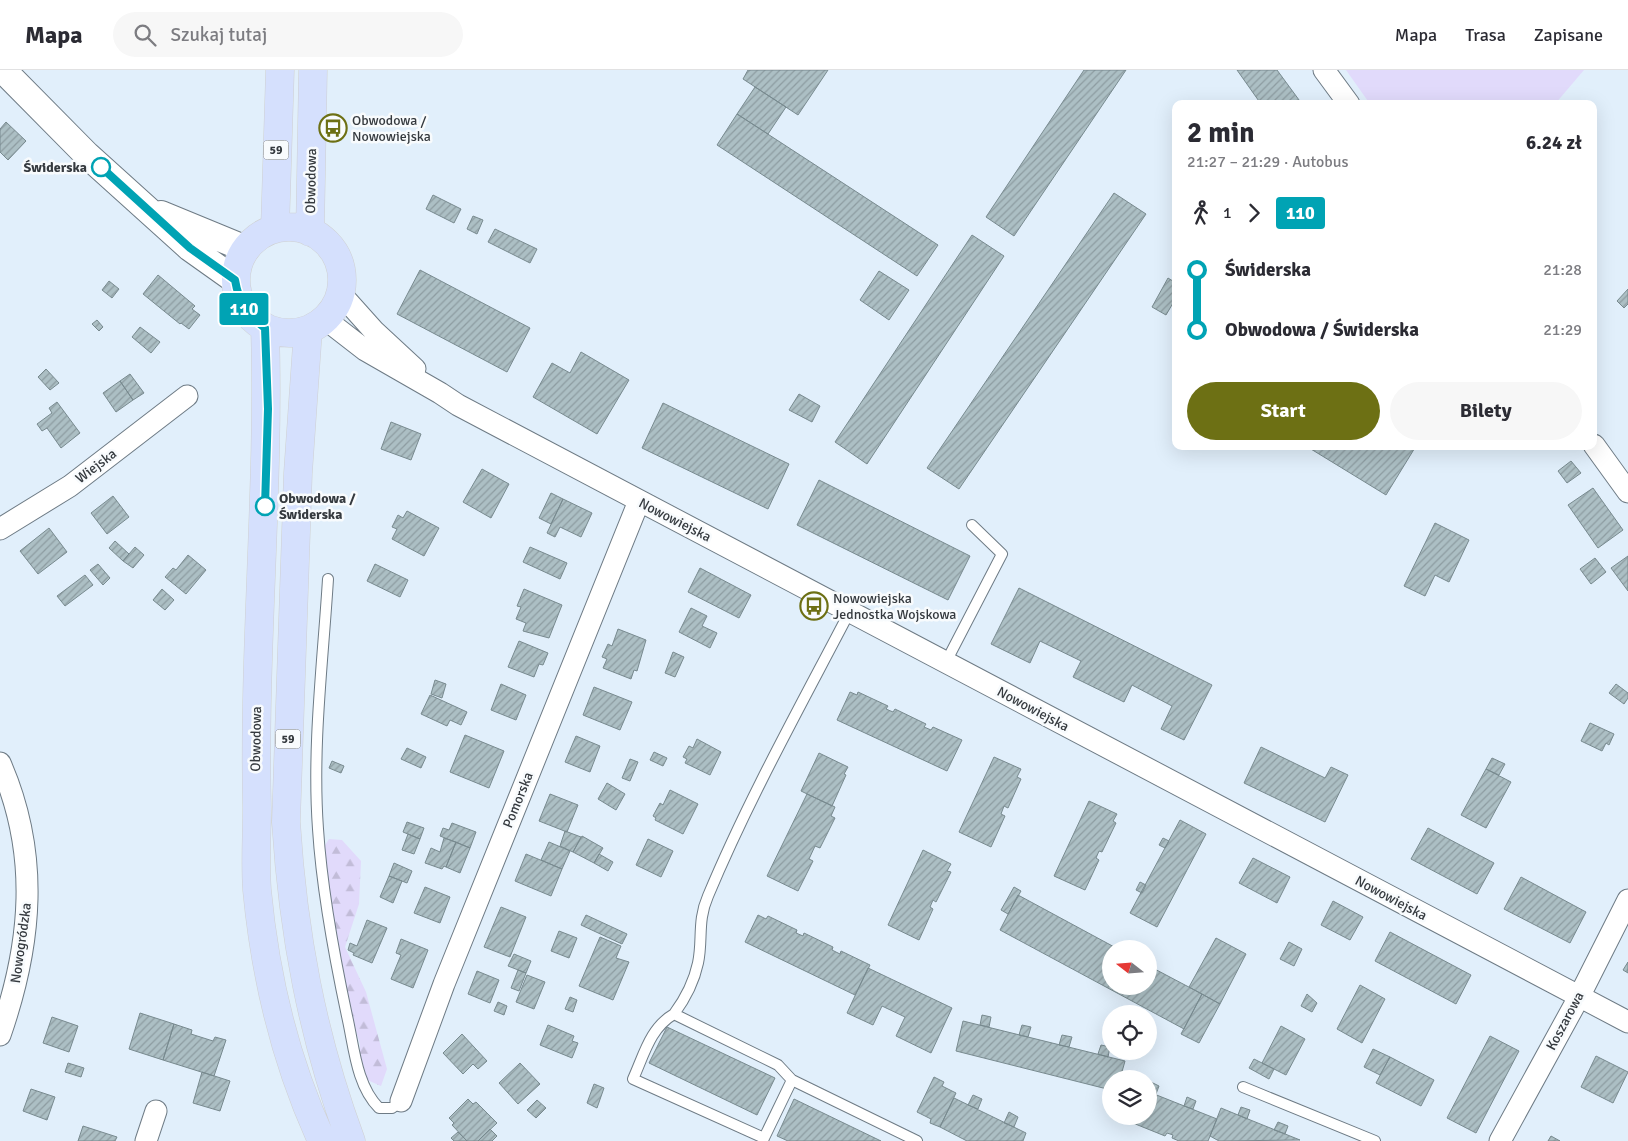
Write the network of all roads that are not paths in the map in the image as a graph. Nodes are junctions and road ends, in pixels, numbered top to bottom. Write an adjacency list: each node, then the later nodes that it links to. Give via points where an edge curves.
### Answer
1 (3, 70): 6 (street, via 87,155)
2 (280, 70): 7 (main road, 59)
3 (313, 70): 8 (main road, Obwodowa)
4 (1324, 70): 5 (street)
5 (1346, 100)
6 (148, 208): 9 (street); 10 (street, via 190,248)
7 (275, 229): 8 (main road, Obwodowa, via 293,228); 9 (main road, via 259,236)
8 (310, 232): 11 (main road, Obwodowa / 59, via 325,242 336,257 342,275)
9 (246, 249): 10 (main road, via 238,264)
10 (235, 280): 13 (main road, via 244,309)
11 (340, 293): 12 (main road, Obwodowa / 59, via 334,307); 14 (street, Nowowiejska, via 374,331)
12 (316, 325): 13 (main road, via 286,334); 14 (street, Nowowiejska); 37 (main road, Obwodowa / 59, via 298,473 286,822 301,964 331,1088)
13 (265, 328): 36 (main road, Obwodowa / 59, via 267,418 257,702 257,888 266,956 279,1013 295,1071)
14 (440, 393): 18 (street, Nowowiejska)
15 (188, 396): 20 (street, Wiejska, via 70,486)
16 (1597, 448): 17 (street)
17 (1628, 492)
18 (639, 501): 22 (street, Nowowiejska); 32 (street, Pomorska, via 470,919)
19 (972, 525): 23 (lane, via 1002,554)
20 (0, 529)
21 (328, 579): 32 (lane, via 317,773 318,829 334,953 358,1067 370,1099 379,1108 392,1108)
22 (850, 611): 23 (street, Nowowiejska); 27 (lane, via 772,759 707,898 700,924 698,963 685,999)
23 (946, 662): 26 (street, Nowowiejska)
24 (0, 763): 29 (street, Nowogródzka, via 22,842 28,899 27,927 18,977)
25 (1628, 900): 26 (street, Koszarowa)
26 (1579, 997): 28 (street, Nowowiejska); 40 (street, Koszarowa)
27 (674, 1014): 30 (lane, via 778,1064); 34 (lane, via 662,1021 651,1037 633,1079)
28 (1628, 1022)
29 (0, 1034)
30 (792, 1080): 34 (lane); 38 (lane)
31 (1243, 1087): 39 (lane)
32 (401, 1101)
33 (156, 1111): 35 (street)
34 (764, 1139)
35 (146, 1141)
36 (322, 1141)
37 (351, 1141)
38 (917, 1141)
39 (1375, 1141)
40 (1500, 1141)

